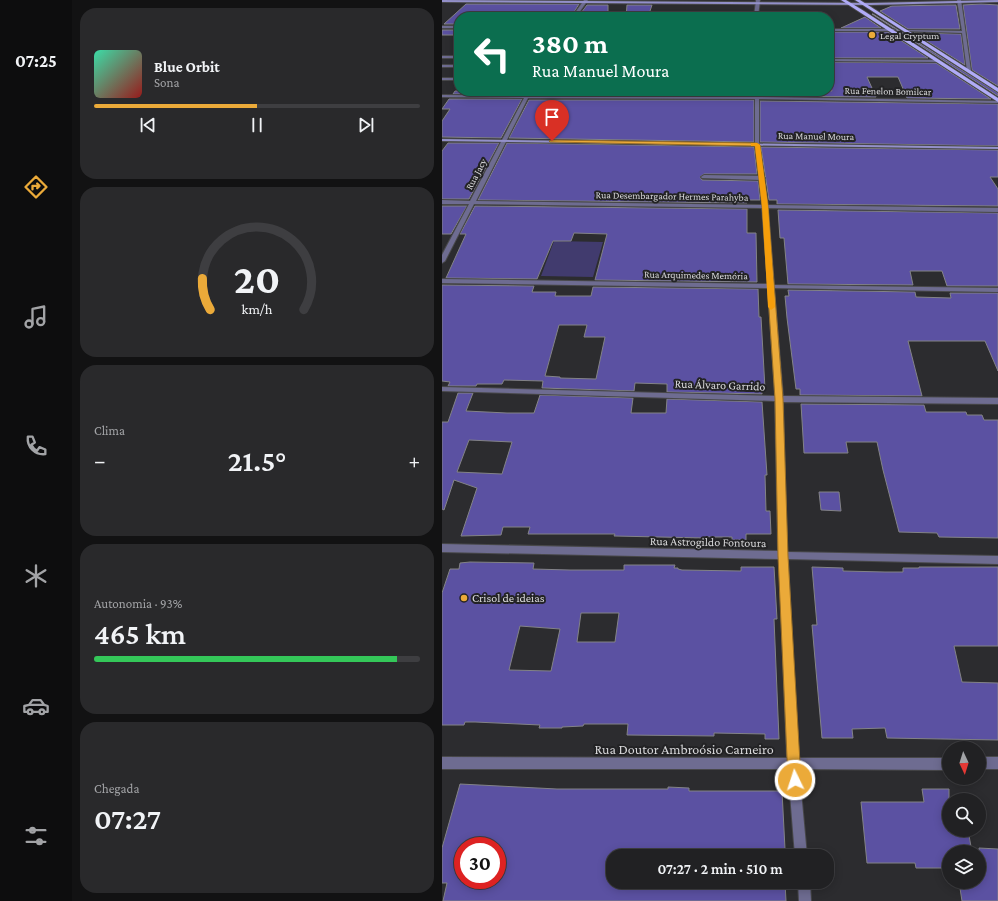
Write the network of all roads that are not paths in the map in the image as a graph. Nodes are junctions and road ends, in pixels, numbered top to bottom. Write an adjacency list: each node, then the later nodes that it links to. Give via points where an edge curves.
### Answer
1 (715, 0): 7 (street)
2 (949, 0): 12 (street)
3 (442, 1): 4 (street)
4 (510, 1): 5 (street)
5 (584, 1): 6 (street); 13 (street)
6 (672, 1): 7 (street)
7 (757, 1): 10 (street); 14 (street)
8 (959, 1): 9 (street); 12 (street); 20 (street)
9 (998, 1)
10 (808, 2): 11 (street)
11 (846, 2): 12 (street); 18 (main road)
12 (860, 2): 19 (main road)
13 (577, 12)
14 (756, 12)
15 (454, 26): 16 (street)
16 (442, 27)
17 (834, 30): 18 (street)
18 (893, 30): 24 (main road)
19 (906, 31): 20 (street); 27 (main road)
20 (962, 32): 27 (street)
21 (442, 57): 22 (street)
22 (454, 57)
23 (834, 60): 24 (street)
24 (937, 61): 36 (main road)
25 (442, 66): 26 (street)
26 (454, 66)
27 (969, 71): 30 (main road)
28 (442, 79): 29 (street)
29 (454, 79)
30 (998, 90)
31 (442, 96): 32 (street, Rua Fenelon Bomilcar)
32 (527, 96): 33 (street, Rua Fenelon Bomilcar); 38 (street, Rua Jacy)
33 (533, 96): 34 (street, Rua Fenelon Bomilcar)
34 (566, 96): 35 (street, Rua Fenelon Bomilcar)
35 (757, 98): 36 (street, Rua Fenelon Bomilcar); 39 (street)
36 (998, 100)
37 (442, 140): 38 (street, Rua Manuel Moura)
38 (504, 140): 39 (street, Rua Manuel Moura); 44 (street, Rua Jacy)
39 (757, 145): 40 (street, Rua Manuel Moura); 42 (street)
40 (998, 148)
41 (704, 177): 42 (street)
42 (762, 178): 45 (street)
43 (442, 202): 44 (street, Rua Desembargador Hermes Parahyba)
44 (471, 203): 45 (street, Rua Desembargador Hermes Parahyba); 47 (street, Rua Jacy)
45 (765, 206): 46 (street, Rua Desembargador Hermes Parahyba); 49 (street)
46 (998, 210)
47 (442, 261)
48 (442, 281): 49 (street, Rua Arquimedes Memória)
49 (770, 286): 50 (street, Rua Arquimedes Memória); 52 (street)
50 (998, 290)
51 (442, 389): 52 (street, Rua Álvaro Garrido)
52 (779, 399): 53 (street, Rua Álvaro Garrido); 55 (street)
53 (998, 401)
54 (442, 548): 55 (street, Rua Astrogildo Fontoura)
55 (783, 556): 56 (street, Rua Astrogildo Fontoura); 59 (street)
56 (998, 560)
57 (442, 763): 59 (street, Rua Doutor Ambroósio Carneiro)
58 (998, 763): 61 (street)
59 (793, 764): 60 (street, Rua Doutor Ambroósio Carneiro); 62 (street)
60 (942, 764)
61 (986, 764)
62 (800, 849)
63 (804, 889): 64 (street)
64 (805, 901)

